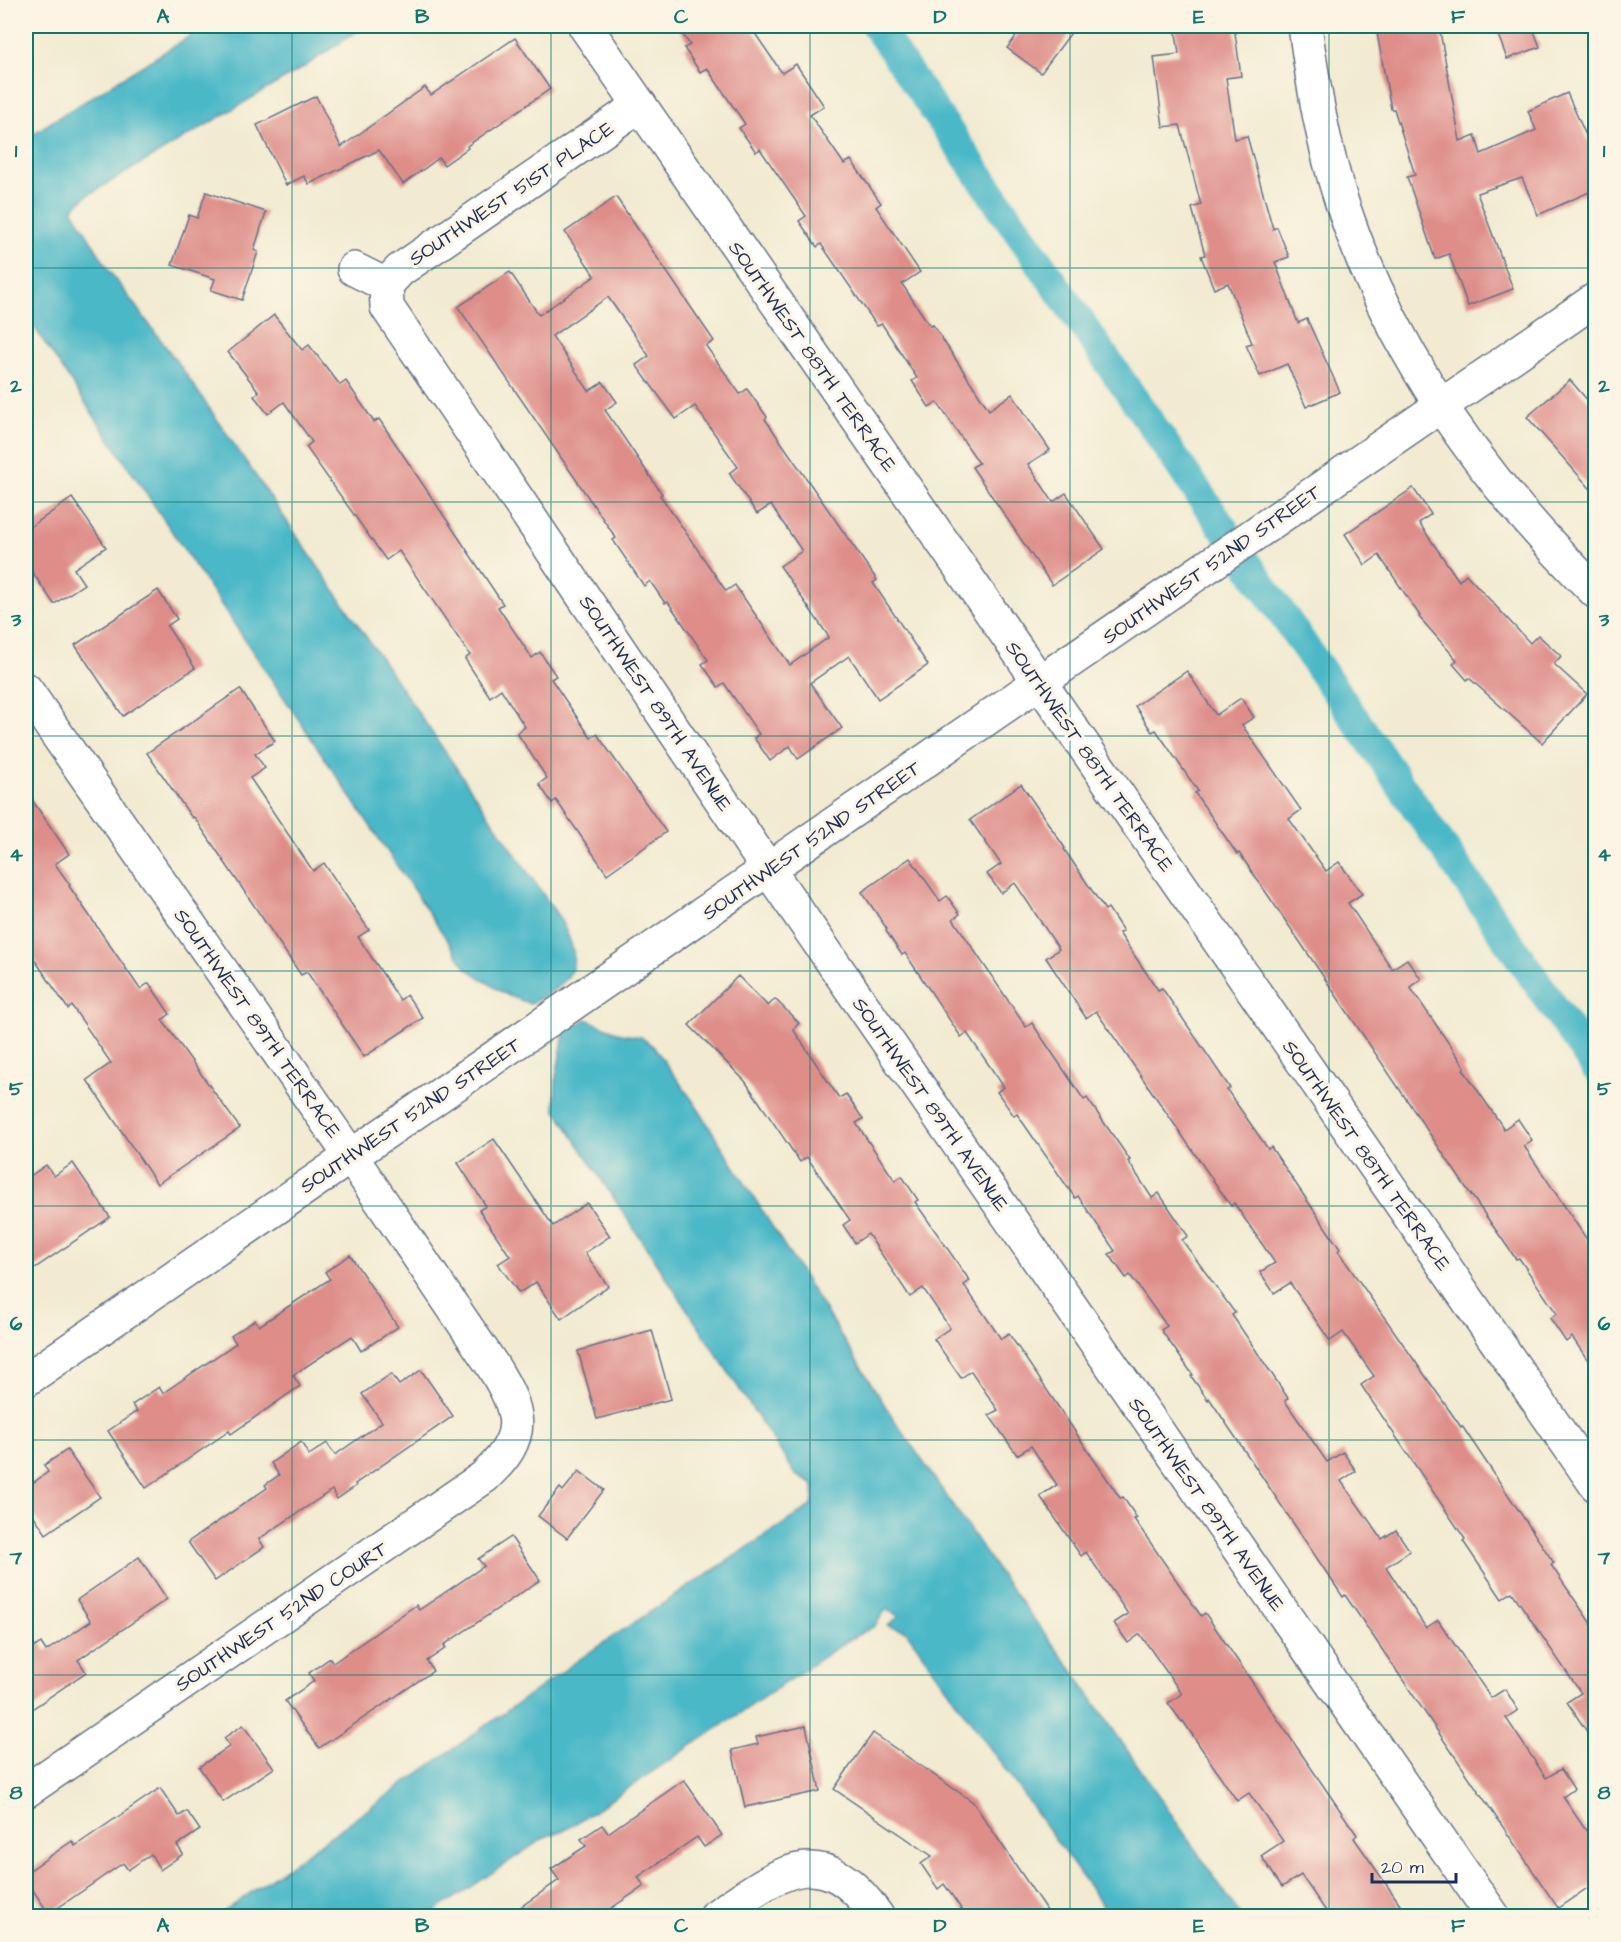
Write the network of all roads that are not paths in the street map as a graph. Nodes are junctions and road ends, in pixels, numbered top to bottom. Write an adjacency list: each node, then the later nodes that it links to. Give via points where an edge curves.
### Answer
1 (585, 26): 3 (street, SOUTHWEST 88TH TERRACE)
2 (1305, 26): 7 (street, via 1329,158 1354,239 1395,325)
3 (640, 105): 5 (street, SOUTHWEST 51ST PLACE, via 400,270); 9 (street, SOUTHWEST 88TH TERRACE)
4 (354, 269): 5 (street)
5 (386, 285): 11 (street, SOUTHWEST 89TH AVENUE, via 387,307)
6 (1596, 299): 7 (street, SOUTHWEST 52ND STREET)
7 (1441, 405): 8 (street, via 1496,482); 9 (street, SOUTHWEST 52ND STREET)
8 (1596, 592)
9 (1040, 683): 11 (street, SOUTHWEST 52ND STREET); 15 (street, SOUTHWEST 88TH TERRACE)
10 (26, 690): 12 (street, SOUTHWEST 89TH TERRACE)
11 (768, 869): 12 (street, SOUTHWEST 52ND STREET); 19 (street, SOUTHWEST 89TH AVENUE)
12 (350, 1155): 13 (street, SOUTHWEST 52ND STREET); 14 (street, SOUTHWEST 89TH TERRACE, via 504,1385 513,1405)
13 (26, 1380)
14 (515, 1424): 16 (street, SOUTHWEST 52ND COURT, via 509,1448 484,1476)
15 (1596, 1485)
16 (26, 1791)
17 (716, 1917): 18 (street, via 768,1881 811,1869 826,1870 840,1877)
18 (877, 1917)
19 (1493, 1917)

